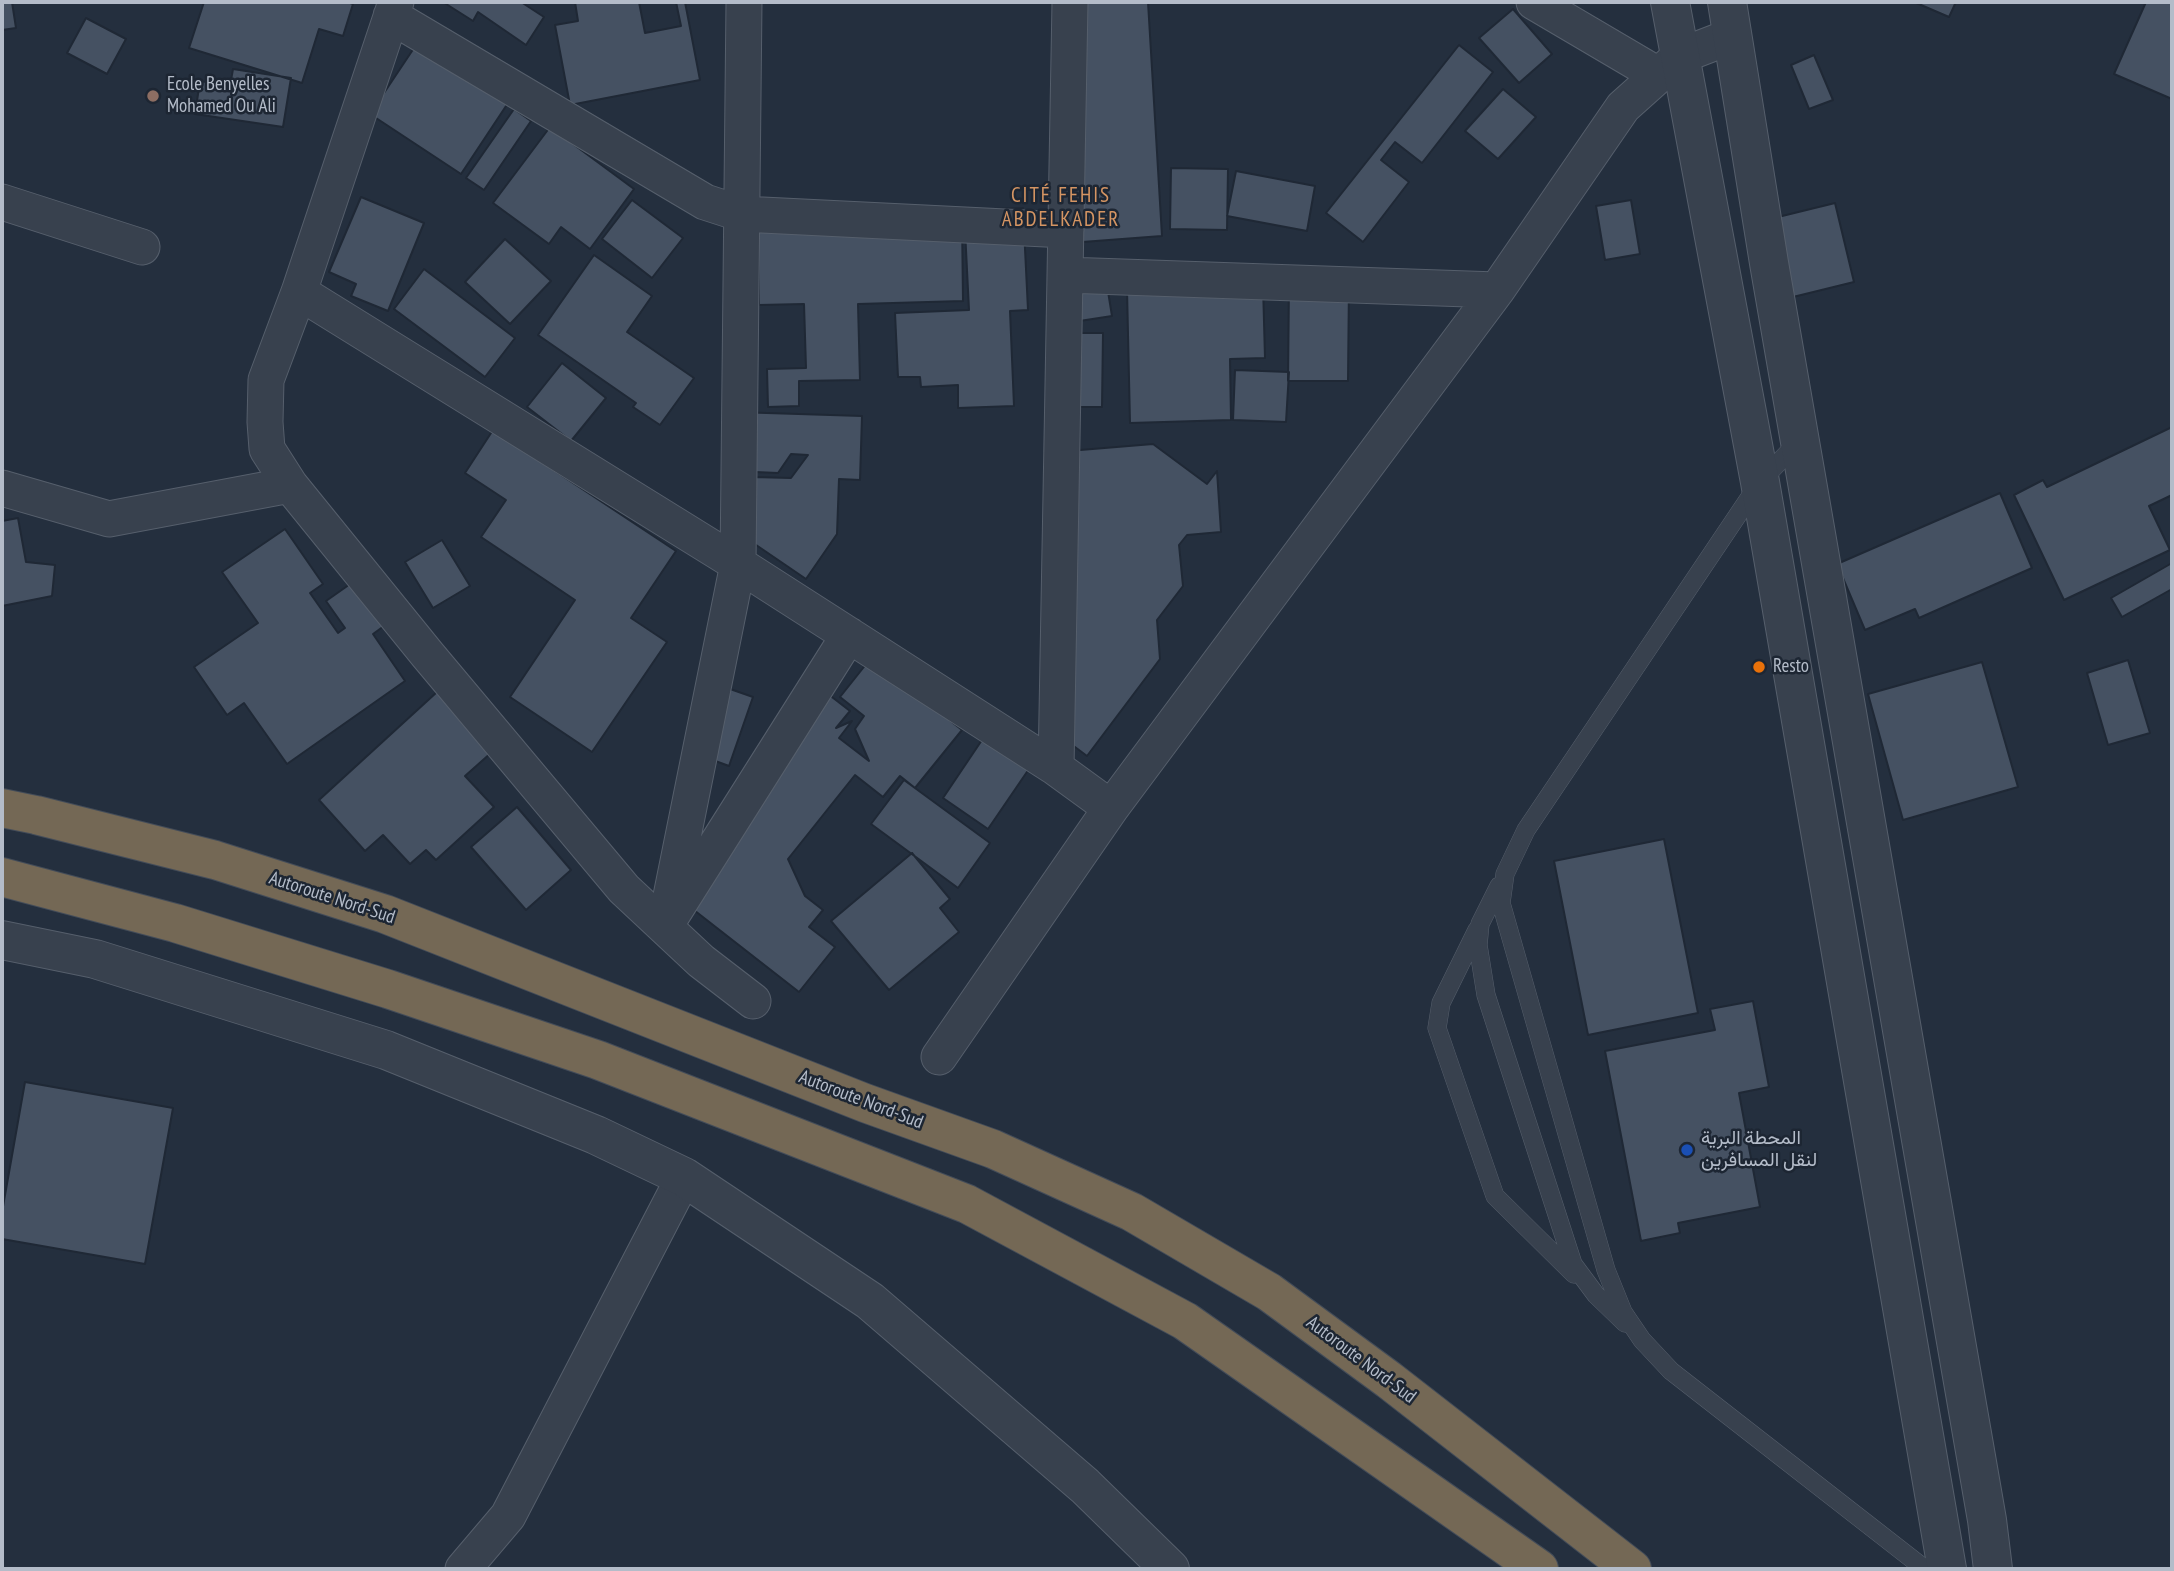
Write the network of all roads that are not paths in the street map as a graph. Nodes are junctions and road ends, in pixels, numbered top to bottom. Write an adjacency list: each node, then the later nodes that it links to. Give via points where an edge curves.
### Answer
1 (744, 2): 9 (street)
2 (1070, 2): 10 (street)
3 (1534, 2): 7 (street)
4 (1670, 2): 7 (street)
5 (393, 9): 9 (street, via 705,202); 14 (street)
6 (1730, 19): 7 (street); 15 (street)
7 (1669, 65): 13 (street, via 1623,107); 16 (street)
8 (2, 202): 11 (street)
9 (742, 214): 10 (street); 19 (street)
10 (1066, 230): 12 (street)
11 (142, 247)
12 (1065, 275): 13 (street); 21 (street)
13 (1497, 290): 23 (street)
14 (299, 292): 17 (street, via 266,380 267,449); 19 (street)
15 (1799, 441): 16 (lane); 40 (street)
16 (1760, 482): 24 (lane, via 1527,830); 39 (street)
17 (290, 485): 18 (street, via 109,520); 27 (street, via 553,806 624,889)
18 (2, 488)
19 (738, 564): 20 (street); 27 (street)
20 (849, 635): 21 (street); 27 (street)
21 (1056, 768): 23 (street)
22 (2, 808): 37 (highway, Autoroute Nord-Sud, via 215,860 385,914 993,1149 1132,1212 1269,1292)
23 (1111, 808): 30 (street)
24 (1505, 874): 26 (lane); 33 (lane, via 1502,904 1606,1270 1623,1312)
25 (2, 877): 36 (highway, via 175,923 598,1060 967,1204 1185,1321)
26 (1480, 924): 32 (lane, via 1478,945 1486,995 1573,1264); 32 (lane, via 1441,1003 1437,1028 1495,1196)
27 (665, 926): 29 (street)
28 (2, 940): 31 (street, via 95,959 386,1050 596,1135)
29 (753, 1001)
30 (939, 1057)
31 (684, 1177): 34 (street, via 508,1516); 35 (street, via 870,1301 1085,1486)
32 (1596, 1296): 33 (lane)
33 (1642, 1340): 38 (lane, via 1671,1371)
34 (463, 1569)
35 (1170, 1569)
36 (1539, 1569)
37 (1632, 1569)
38 (1925, 1569)
39 (1947, 1569)
40 (1993, 1569)

